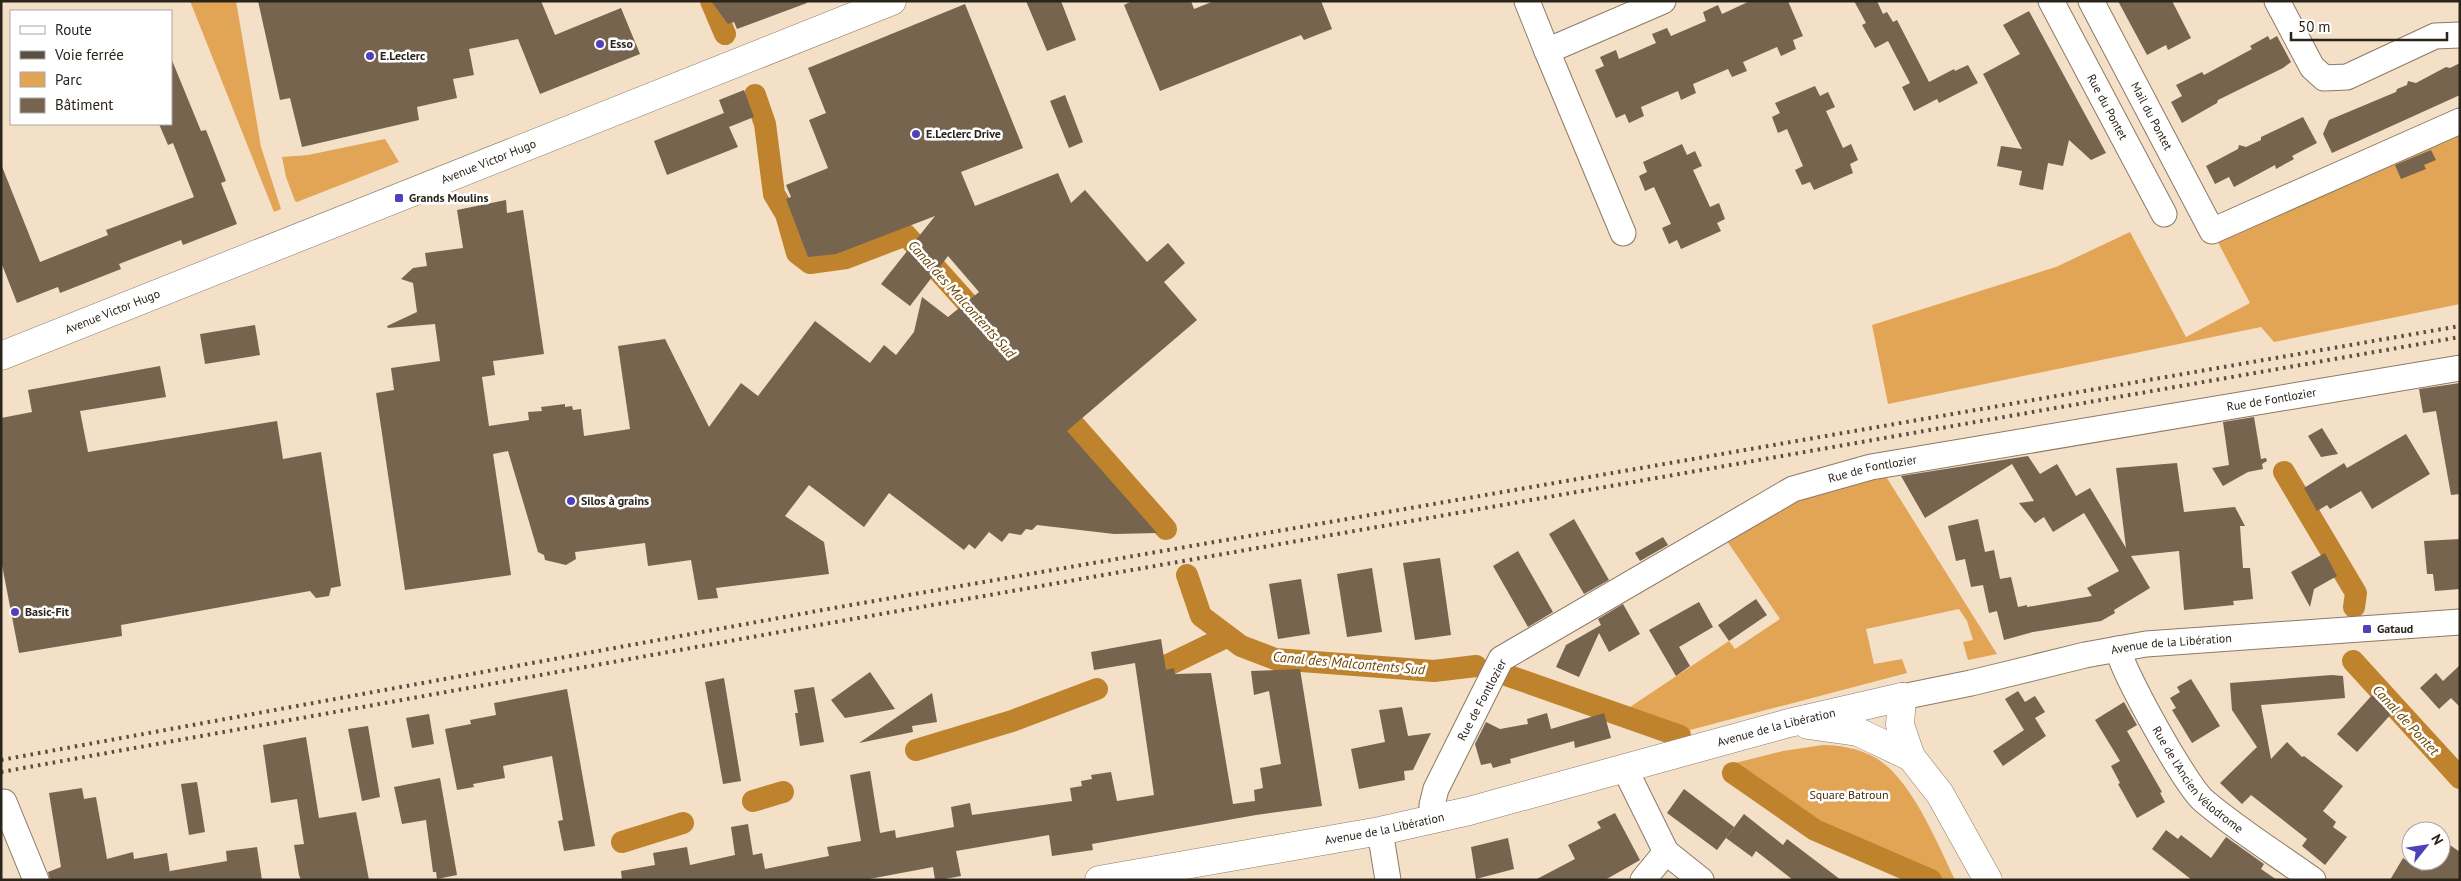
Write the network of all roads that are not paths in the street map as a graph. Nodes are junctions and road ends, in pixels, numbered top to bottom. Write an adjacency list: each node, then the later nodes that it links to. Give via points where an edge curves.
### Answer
1 (892, 1): 12 (main road, Avenue Victor Hugo)
2 (1527, 1): 8 (street)
3 (1663, 1): 8 (street)
4 (2051, 1): 10 (street, Rue du Pontet)
5 (2091, 1): 9 (street, Mail du Pontet, via 2212,231)
6 (2277, 1): 7 (street, via 2312,67 2324,78 2348,77 2435,36)
7 (2460, 35)
8 (1547, 51): 11 (street)
9 (2460, 121)
10 (2164, 214)
11 (1623, 233)
12 (1, 356)
13 (2460, 368): 22 (street, Rue de Fontlozier, via 1872,467 1793,489 1501,659 1436,789 1432,805)
14 (2460, 622): 15 (street, Avenue de la Libération, via 2170,641)
15 (2118, 649): 16 (street, Avenue de la Libération); 31 (street, Rue de l'Ancien Vélodrome, via 2125,670 2203,800)
16 (1902, 697): 17 (main road, Avenue de la Libération); 18 (main road, via 1900,725); 20 (main road, via 1919,721)
17 (1789, 723): 18 (main road, via 1858,732); 19 (main road, Avenue de la Libération)
18 (1911, 757): 20 (main road)
19 (1625, 768): 22 (main road, Avenue de la Libération); 24 (street)
20 (1940, 794): 30 (main road)
21 (4, 802): 25 (street)
22 (1434, 819): 23 (main road, Avenue de la Libération)
23 (1380, 831): 26 (main road, Avenue de la Libération); 27 (street)
24 (1666, 852): 28 (street); 29 (street)
25 (36, 880)
26 (1099, 880)
27 (1388, 880)
28 (1643, 880)
29 (1701, 880)
30 (1988, 880)
31 (2313, 880)

